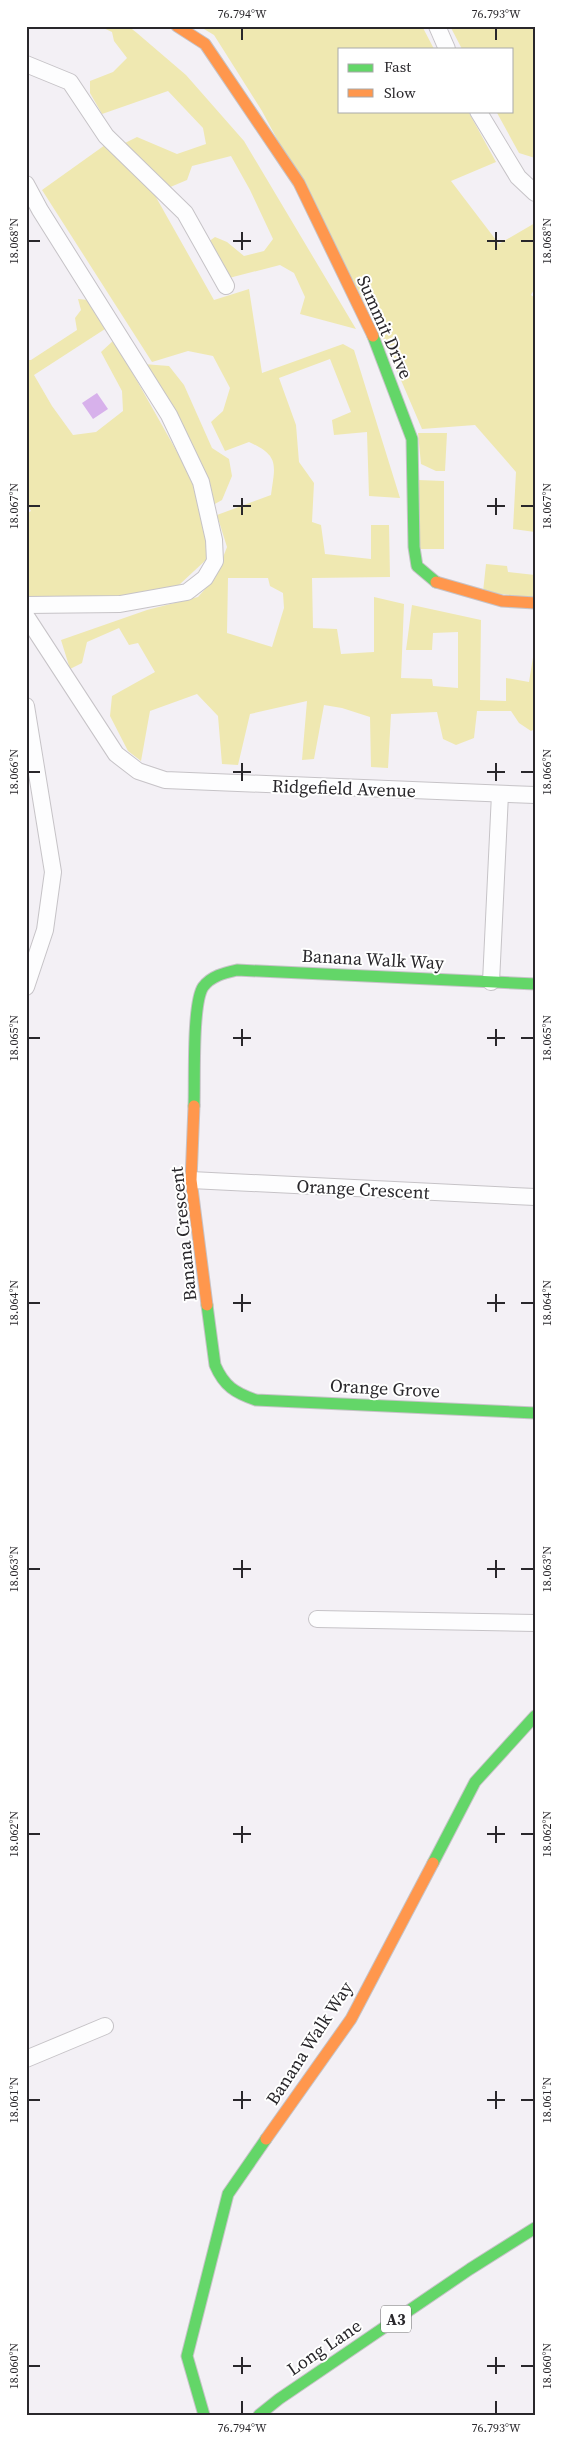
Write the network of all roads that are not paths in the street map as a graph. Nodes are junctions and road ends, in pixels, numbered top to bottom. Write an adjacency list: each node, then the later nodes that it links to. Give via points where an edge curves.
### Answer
1 (177, 26): 11 (street, Summit Drive, via 205,44 299,183 376,342 412,439 417,566 434,582 502,601)
2 (437, 26): 3 (street)
3 (447, 48)
4 (26, 64): 10 (street, via 70,82 106,136 185,213)
5 (479, 112): 6 (street)
6 (518, 177): 7 (street); 9 (street)
7 (535, 181)
8 (26, 184): 12 (street, via 169,415 201,482 214,540 215,561 205,578 187,592 120,604)
9 (535, 193)
10 (226, 286)
11 (535, 603)
12 (26, 605)
13 (26, 616): 15 (street, Ridgefield Avenue, via 116,754 138,771 164,780)
14 (26, 706): 20 (street, via 54,872 45,930)
15 (500, 794): 16 (street, Ridgefield Avenue); 18 (street)
16 (535, 795)
17 (210, 978): 18 (street, Banana Walk Way, via 237,970); 21 (street, Banana Crescent, via 201,988 198,999)
18 (491, 982): 19 (street, Banana Walk Way)
19 (535, 984)
20 (26, 987)
21 (191, 1180): 22 (street, Orange Crescent); 23 (street, Banana Crescent, via 215,1365 220,1380)
22 (535, 1197)
23 (234, 1393): 24 (street, Orange Grove, via 256,1400)
24 (535, 1413)
25 (317, 1619): 26 (street)
26 (535, 1623)
27 (535, 1716): 31 (street, Banana Walk Way, via 475,1782 351,2019 228,2194 187,2356)
28 (105, 2026): 29 (street)
29 (26, 2059)
30 (535, 2228): 32 (street, Long Lane / A3, via 462,2274)
31 (204, 2415)
32 (259, 2415)

